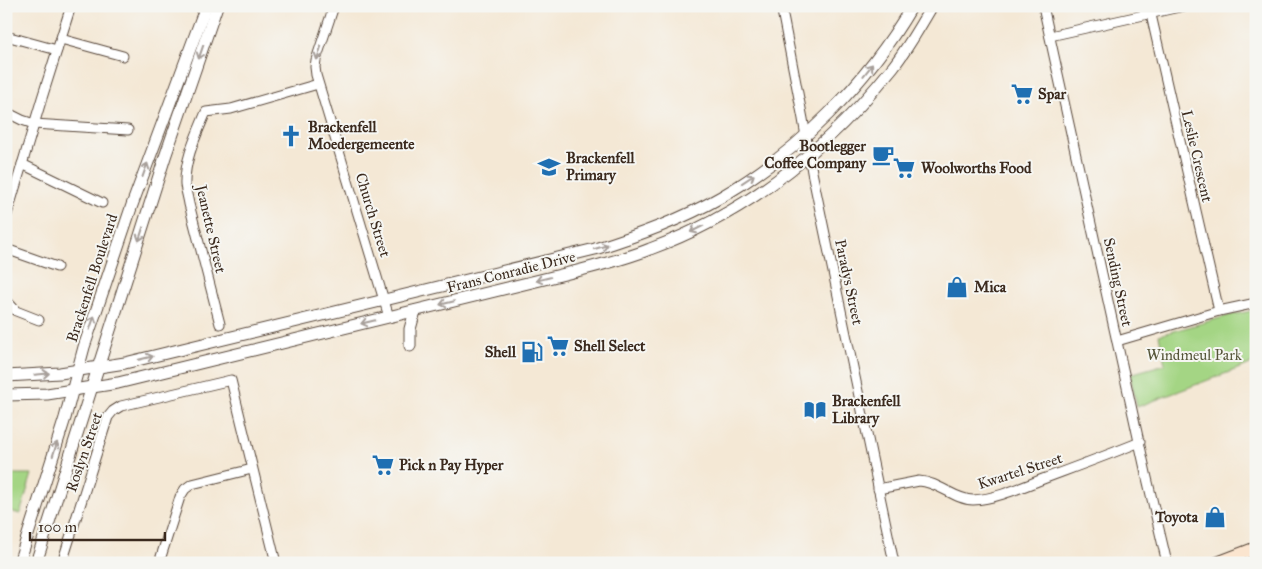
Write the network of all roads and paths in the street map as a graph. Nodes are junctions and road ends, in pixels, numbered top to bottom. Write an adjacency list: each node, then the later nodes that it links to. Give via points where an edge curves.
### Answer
1 (71, 6): 13 (street)
2 (206, 6): 39 (street, Brackenfell Boulevard, one-way to 2, via 132,204)
3 (217, 6): 38 (street, one-way to 38)
4 (334, 6): 16 (street, Church Street, one-way to 16, via 316,60)
5 (781, 6): 20 (street, Paradys Street)
6 (912, 6): 20 (street, Frans Conradie Drive, one-way to 6, via 862,77)
7 (932, 6): 21 (street, Frans Conradie Drive, via 894,66 830,137)
8 (1044, 6): 12 (street, Sending Street)
9 (1184, 6): 10 (street)
10 (1150, 10): 12 (street); 32 (street, Leslie Crescent)
11 (6, 36): 14 (street)
12 (1050, 36): 36 (street, Sending Street)
13 (61, 39): 14 (street); 15 (street)
14 (58, 50): 18 (street)
15 (123, 56)
16 (318, 84): 29 (street, Church Street); 35 (street, Jeanette Street, via 206,112 189,157 185,184)
17 (6, 112): 18 (street)
18 (34, 124): 19 (street); 22 (street)
19 (128, 130)
20 (806, 136): 21 (street, Paradys Street); 29 (street, Frans Conradie Drive, one-way to 20, via 578,254 665,225 722,196)
21 (809, 155): 31 (street, Frans Conradie Drive, one-way to 31, via 713,222 650,249 581,270); 46 (street, Paradys Street)
22 (22, 164): 23 (street); 24 (street)
23 (8, 202): 25 (street)
24 (102, 203)
25 (6, 218)
26 (6, 249): 27 (street)
27 (57, 267)
28 (6, 300): 34 (street, via 16,311)
29 (384, 300): 33 (street, Church Street); 38 (street, Frans Conradie Drive, one-way to 29)
30 (1256, 303): 32 (street)
31 (415, 311): 33 (street, Frans Conradie Drive); 37 (street)
32 (1219, 311): 36 (street)
33 (389, 317): 41 (street, Frans Conradie Drive, one-way to 41)
34 (39, 320)
35 (220, 324)
36 (1117, 340): 44 (street, Sending Street)
37 (410, 346)
38 (98, 367): 39 (street, Frans Conradie Drive); 41 (street)
39 (78, 370): 40 (street, Frans Conradie Drive, one-way to 39); 42 (street, Brackenfell Boulevard)
40 (6, 376)
41 (92, 388): 42 (street, Frans Conradie Drive); 49 (street)
42 (72, 390): 43 (street, Frans Conradie Drive); 48 (street, Brackenfell Boulevard, one-way to 42)
43 (6, 395)
44 (1140, 442): 46 (street, Kwartel Street, via 1007,493 980,499 970,500 926,482); 54 (street, Sending Street)
45 (252, 469): 50 (street, Roslyn Street, via 231,380 121,406 108,418); 51 (street, via 192,484 184,489); 52 (street)
46 (878, 489): 53 (street, Paradys Street)
47 (1256, 548): 55 (main road)
48 (19, 563)
49 (36, 563)
50 (62, 563)
51 (159, 563)
52 (276, 563)
53 (894, 563)
54 (1167, 563)
55 (1216, 563)

